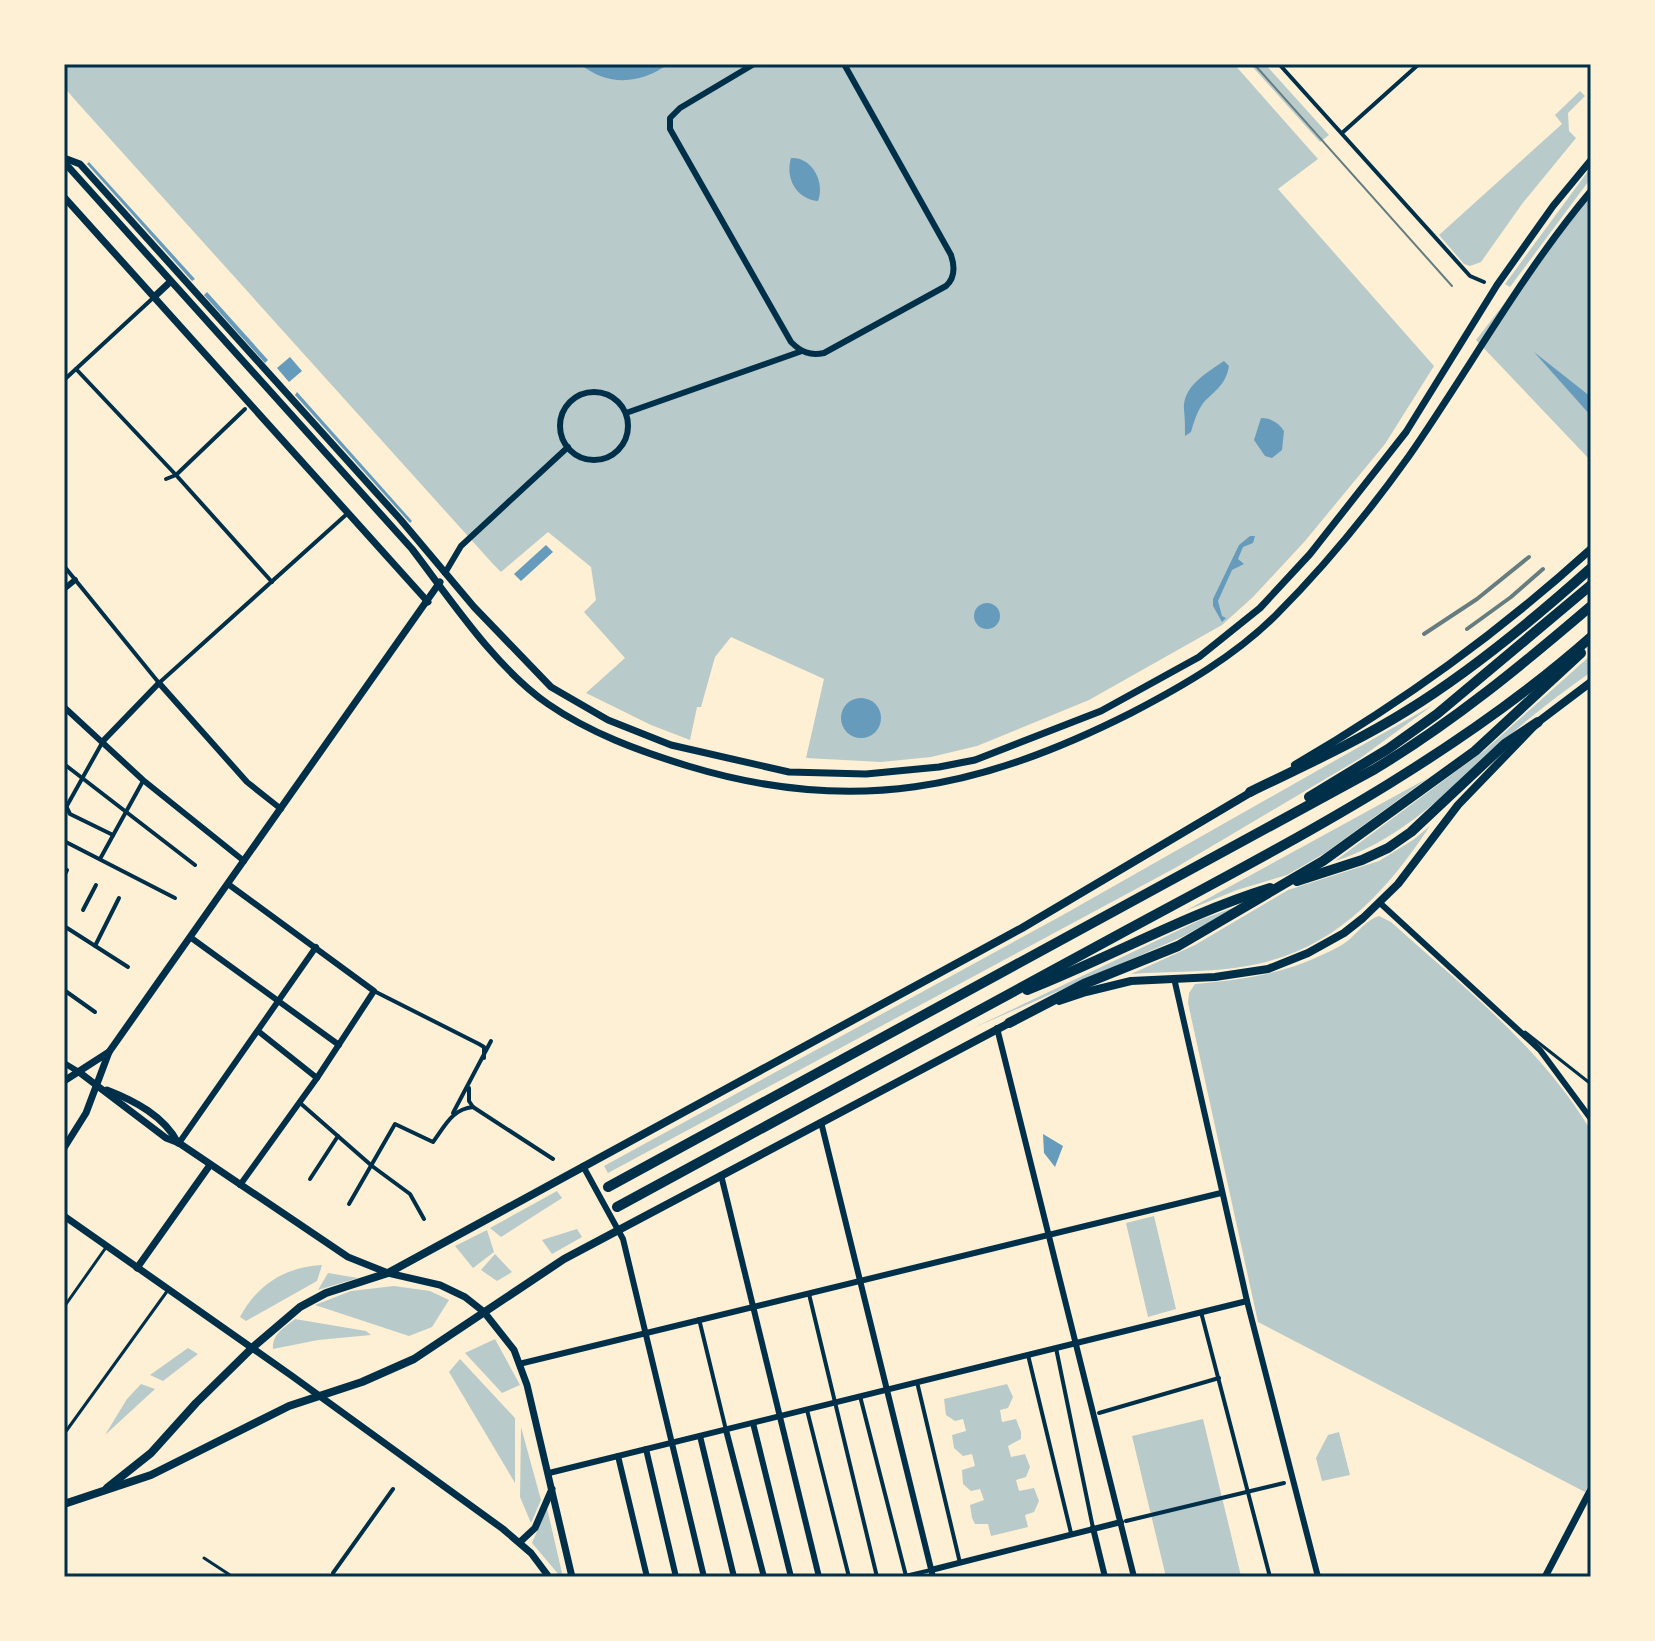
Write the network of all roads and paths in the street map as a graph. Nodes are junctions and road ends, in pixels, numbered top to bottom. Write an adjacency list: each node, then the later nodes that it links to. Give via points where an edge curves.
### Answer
1 (754, 64): 13 (street, via 680,108 669,123 791,342)
2 (844, 64): 13 (street, via 951,255 954,273 946,286 824,353)
3 (1279, 64): 5 (street)
4 (1419, 64): 5 (street)
5 (1342, 133): 11 (street, via 1470,276)
6 (64, 160): 10 (street); 26 (street, via 80,164)
7 (1591, 160): 26 (street, via 1497,285 1393,449 1260,608 1199,657 1101,711 975,760 866,774 789,772 671,745 608,720 551,687)
8 (1591, 191): 29 (street, via 1513,295 1408,457 1274,618 1208,670 1158,699 998,769 925,786 840,791 732,778 664,759 583,725 546,702 487,644)
9 (64, 197): 12 (street)
10 (170, 282): 12 (street); 23 (street)
11 (1484, 282)
12 (154, 297): 14 (street); 21 (street)
13 (802, 351): 17 (street)
14 (76, 369): 15 (street); 19 (street)
15 (64, 380)
16 (245, 409): 19 (street)
17 (626, 413): 18 (street, via 627,434 616,452 586,459); 18 (street, via 603,393 582,395 561,417)
18 (568, 447): 26 (street, via 461,546)
19 (176, 475): 20 (street); 28 (street)
20 (166, 479)
21 (348, 513): 28 (street); 32 (street)
22 (1591, 549): 45 (main road, via 1486,639 1413,692)
23 (420, 560): 26 (street); 29 (street)
24 (64, 566): 27 (street)
25 (1591, 568): 45 (highway, via 1474,664 1408,710)
26 (445, 573): 29 (street)
27 (75, 580): 31 (street); 37 (street)
28 (272, 582): 37 (street)
29 (439, 585): 32 (street)
30 (1591, 585): 51 (highway, via 1437,714)
31 (64, 589)
32 (428, 602): 47 (street)
33 (1591, 606): 51 (highway, via 1417,744)
34 (1591, 637): 73 (highway, via 1434,756 1304,834)
35 (1591, 643): 76 (highway, via 1475,751 1323,861 1178,946 1084,984)
36 (1591, 682): 40 (main road)
37 (159, 683): 41 (street); 47 (street, via 247,782)
38 (66, 710): 39 (street); 41 (street)
39 (64, 720)
40 (1538, 722): 60 (main road, via 1458,805); 73 (highway, via 1505,744 1388,848 1212,908)
41 (103, 741): 43 (street); 44 (street)
42 (64, 764): 43 (street)
43 (82, 778): 46 (street); 49 (street)
44 (143, 780): 49 (street); 54 (street)
45 (1250, 792): 101 (main road, via 1022,928)
46 (65, 803): 48 (street); 50 (street, via 70,814)
47 (281, 809): 54 (street)
48 (64, 811)
49 (127, 812): 50 (street); 55 (street)
50 (114, 835): 53 (street)
51 (1243, 839): 105 (highway)
52 (64, 841): 53 (street)
53 (100, 859): 59 (street)
54 (244, 861): 56 (street)
55 (195, 865)
56 (228, 884): 65 (street); 67 (street)
57 (96, 885): 61 (street)
58 (119, 898): 66 (street)
59 (175, 898)
60 (1380, 903): 69 (main road, via 1344,933 1268,969); 75 (street)
61 (83, 910)
62 (75, 925): 64 (street)
63 (64, 926): 64 (street)
64 (72, 931): 66 (street)
65 (190, 937): 72 (street); 81 (street)
66 (95, 946): 68 (street)
67 (316, 947): 71 (street); 72 (street)
68 (128, 967)
69 (1174, 978): 76 (main road, via 1086,992); 106 (street)
70 (64, 990): 74 (street)
71 (374, 991): 79 (street); 80 (street)
72 (279, 999): 78 (street); 80 (street)
73 (984, 1007): 108 (highway)
74 (95, 1012)
75 (1502, 1015): 87 (lane); 93 (street, via 1540,1050)
76 (1009, 1023): 77 (main road)
77 (997, 1028): 94 (main road); 112 (street)
78 (258, 1031): 85 (street); 96 (street)
79 (479, 1044): 82 (street); 82 (street, via 491,1041)
80 (339, 1045): 85 (street)
81 (109, 1052): 84 (street); 88 (street)
82 (484, 1058): 89 (street)
83 (64, 1063): 84 (street)
84 (79, 1072): 86 (street); 88 (street)
85 (317, 1078): 90 (street)
86 (64, 1081)
87 (1591, 1084)
88 (97, 1086): 96 (street); 97 (street)
89 (469, 1088): 91 (street); 92 (street)
90 (299, 1102): 95 (street); 104 (street)
91 (473, 1107): 92 (street); 98 (street)
92 (453, 1115): 100 (street, via 433,1142 395,1124)
93 (1591, 1119)
94 (820, 1121): 102 (main road); 116 (street)
95 (338, 1136): 100 (street); 103 (street)
96 (179, 1143): 99 (street)
97 (64, 1148)
98 (553, 1159)
99 (210, 1165): 104 (street); 114 (street)
100 (372, 1166): 107 (street); 110 (street, via 410,1194)
101 (583, 1166): 111 (street); 115 (main road)
102 (721, 1175): 111 (main road); 121 (street)
103 (310, 1179)
104 (240, 1185): 115 (street, via 333,1249)
105 (608, 1187)
106 (1221, 1193): 112 (street); 119 (street)
107 (349, 1204)
108 (617, 1207)
109 (64, 1216): 113 (street)
110 (424, 1219)
111 (618, 1229): 122 (main road); 125 (street)
112 (1047, 1234): 116 (street); 126 (street)
113 (107, 1246): 114 (street); 120 (lane)
114 (137, 1268): 117 (street)
115 (388, 1273): 122 (street, via 440,1285); 127 (main road, via 300,1307)
116 (862, 1281): 118 (street); 133 (street)
117 (168, 1290): 127 (street); 142 (lane)
118 (809, 1294): 121 (street); 136 (street)
119 (1247, 1301): 123 (street); 179 (street)
120 (64, 1307)
121 (752, 1307): 124 (street); 139 (street)
122 (484, 1312): 130 (street); 134 (main road, via 405,1363)
123 (1201, 1312): 126 (street); 131 (street)
124 (699, 1319): 125 (street); 141 (street)
125 (646, 1332): 130 (street); 144 (street)
126 (1076, 1343): 128 (street); 155 (street)
127 (252, 1348): 134 (street); 149 (main road, via 151,1453)
128 (1056, 1348): 129 (street); 156 (street)
129 (1028, 1355): 132 (street); 157 (street)
130 (519, 1364): 147 (street)
131 (1219, 1378): 138 (street); 153 (street)
132 (917, 1382): 133 (street); 160 (street)
133 (888, 1390): 135 (street); 162 (street)
134 (318, 1396): 149 (main road, via 171,1466); 158 (street)
135 (860, 1396): 136 (street); 163 (street)
136 (834, 1403): 137 (street); 175 (street)
137 (807, 1410): 139 (street); 174 (street)
138 (1099, 1413)
139 (781, 1416): 140 (street); 173 (street)
140 (753, 1423): 141 (street); 172 (street)
141 (726, 1430): 143 (street); 171 (street)
142 (64, 1434)
143 (700, 1436): 144 (street); 170 (street)
144 (671, 1443): 145 (street); 169 (street)
145 (646, 1449): 146 (street); 168 (street)
146 (618, 1456): 147 (street); 167 (street)
147 (549, 1473): 151 (street)
148 (1284, 1483): 153 (street)
149 (106, 1489): 154 (main road)
150 (393, 1489): 161 (street)
151 (552, 1489): 158 (street, via 535,1528); 166 (street)
152 (1591, 1489): 180 (street)
153 (1248, 1492): 155 (street); 178 (street)
154 (64, 1504)
155 (1123, 1521): 156 (street); 177 (street)
156 (1093, 1528): 157 (street); 176 (street)
157 (1071, 1533): 160 (street)
158 (520, 1542): 165 (street)
159 (204, 1558): 164 (lane)
160 (960, 1563): 162 (street)
161 (333, 1573)
162 (932, 1573): 163 (street)
163 (903, 1576)
164 (233, 1577)
165 (549, 1577)
166 (572, 1577)
167 (647, 1577)
168 (676, 1577)
169 (704, 1577)
170 (734, 1577)
171 (764, 1577)
172 (791, 1577)
173 (819, 1577)
174 (849, 1577)
175 (877, 1577)
176 (1105, 1577)
177 (1134, 1577)
178 (1270, 1577)
179 (1318, 1577)
180 (1545, 1577)

